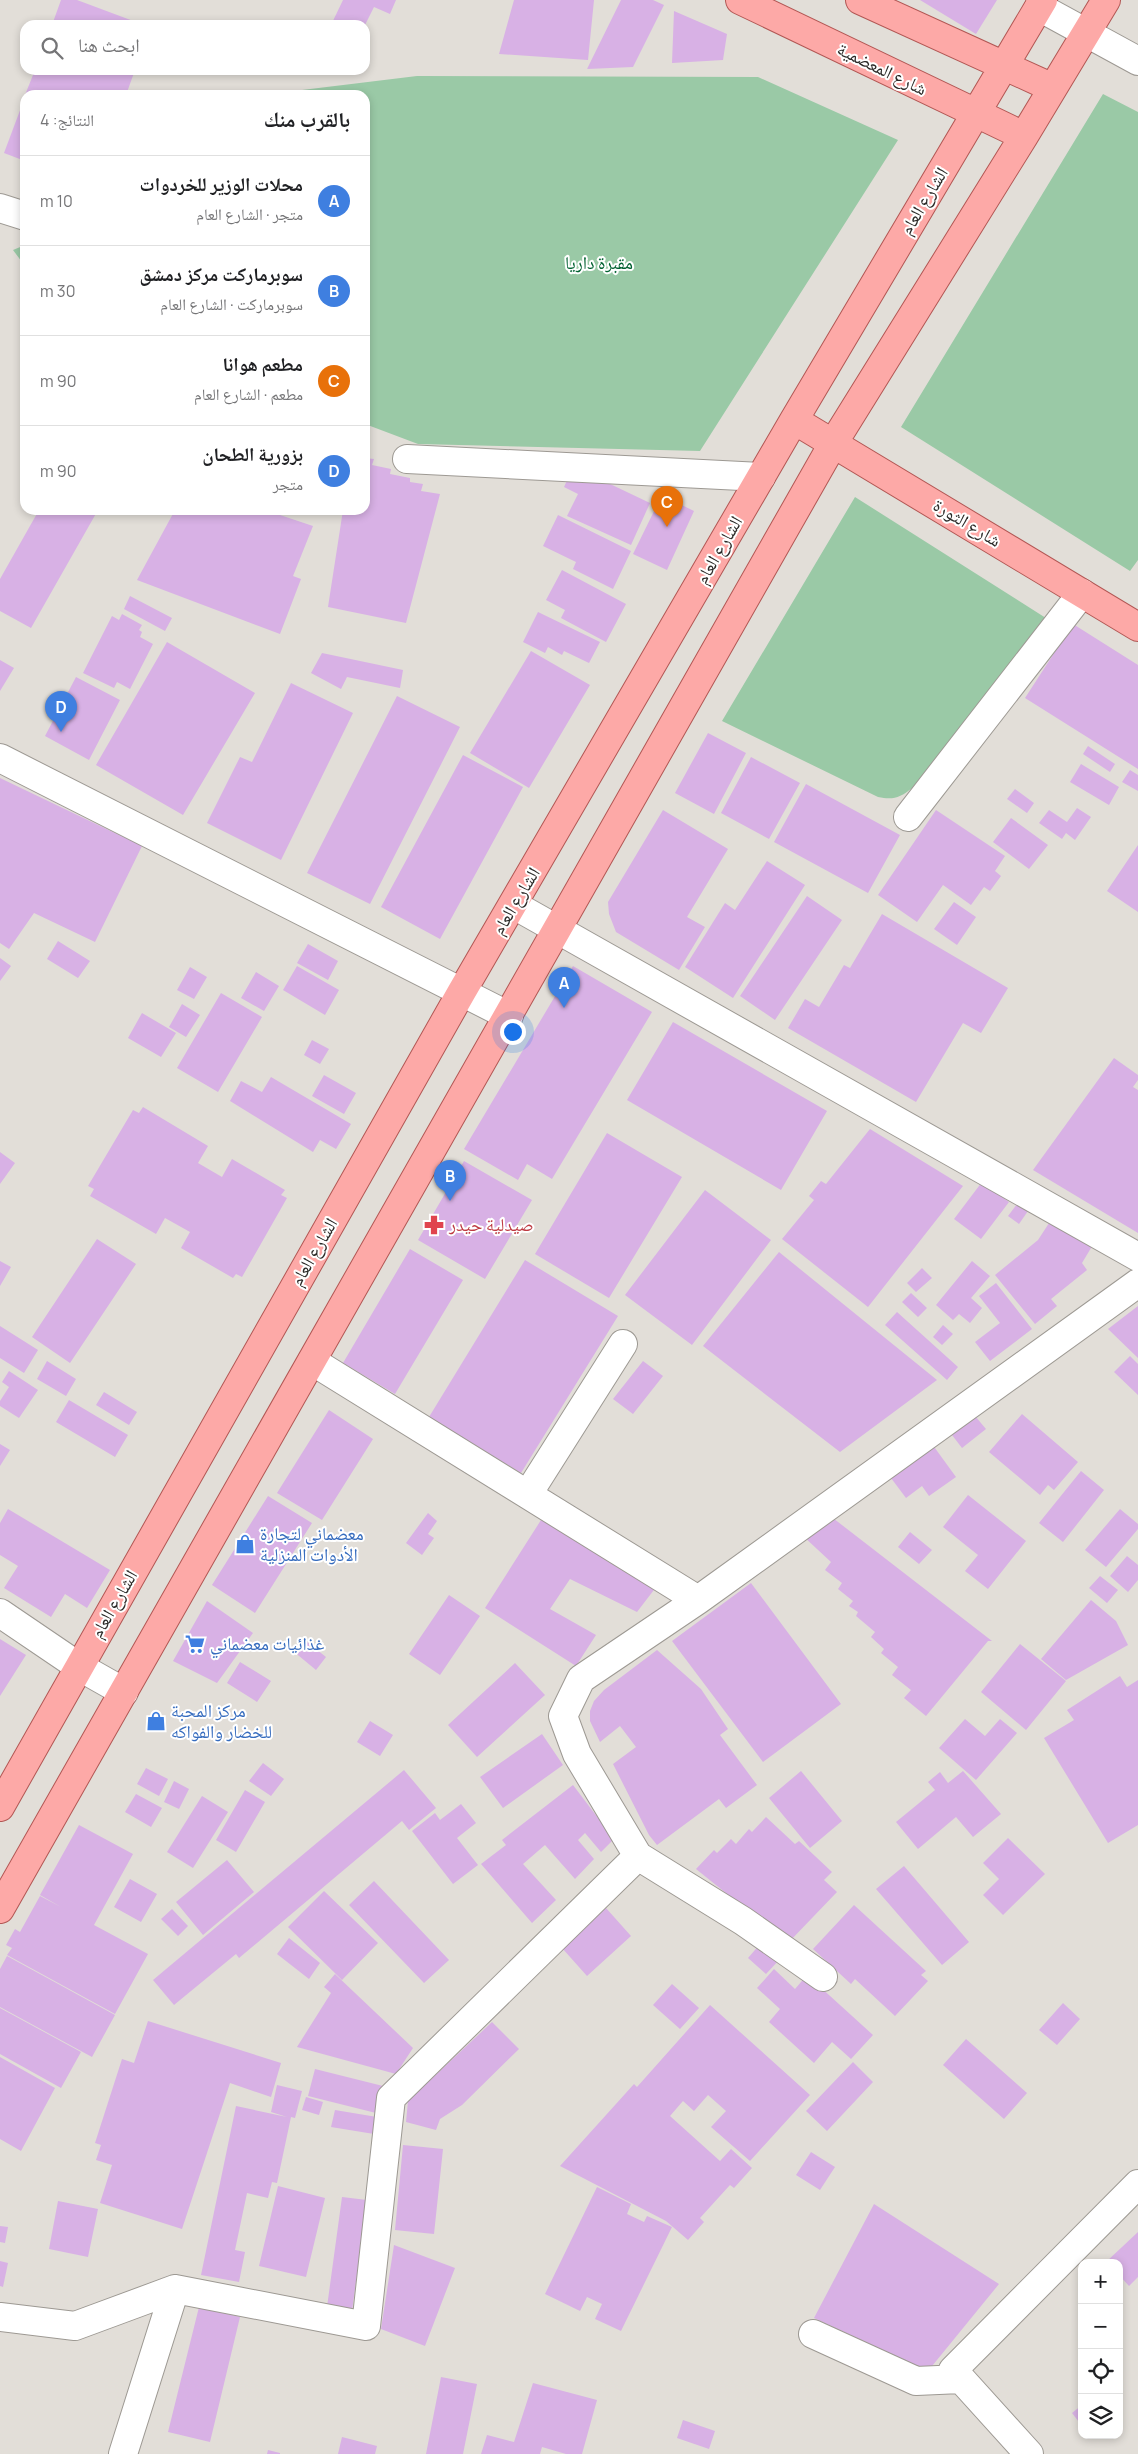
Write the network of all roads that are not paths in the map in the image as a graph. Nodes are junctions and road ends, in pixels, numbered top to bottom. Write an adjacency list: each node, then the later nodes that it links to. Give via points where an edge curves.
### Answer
1 (740, 0): 9 (main road, شارع المعضمية)
2 (860, 0): 7 (main road)
3 (1106, 0): 5 (main road)
4 (1041, 3): 5 (street); 7 (main road, الشارع العام)
5 (1087, 33): 6 (street); 8 (main road)
6 (1138, 61)
7 (1004, 66): 8 (main road); 9 (main road, الشارع العام)
8 (1053, 88): 10 (main road)
9 (976, 114): 10 (main road, شارع المعضمية); 13 (main road, الشارع العام)
10 (1024, 136): 14 (main road)
11 (0, 208): 12 (street)
12 (20, 214)
13 (794, 420): 14 (main road, شارع الثورة); 16 (main road, الشارع العام)
14 (834, 442): 17 (main road, شارع الثورة); 22 (main road)
15 (407, 459): 16 (street)
16 (761, 477): 21 (main road, الشارع العام)
17 (1082, 593): 18 (main road, شارع الثورة); 20 (street)
18 (1138, 628)
19 (0, 758): 23 (street)
20 (908, 817)
21 (514, 905): 22 (street); 23 (main road, الشارع العام)
22 (557, 929): 24 (main road); 25 (street)
23 (461, 993): 24 (street); 32 (main road, الشارع العام)
24 (508, 1016): 28 (main road)
25 (1138, 1257)
26 (1138, 1283): 30 (street)
27 (623, 1344): 29 (street)
28 (312, 1361): 29 (street); 33 (main road)
29 (528, 1494): 30 (street)
30 (698, 1600): 35 (street, via 581,1679 563,1716 577,1754)
31 (0, 1613): 32 (street)
32 (78, 1666): 33 (street); 34 (main road, الشارع العام)
33 (124, 1692): 36 (main road)
34 (0, 1807)
35 (638, 1856): 37 (street, via 743,1921); 39 (street, via 391,2098 366,2326)
36 (0, 1909)
37 (823, 1977)
38 (1138, 2184): 42 (street, via 953,2370)
39 (175, 2288): 40 (street, via 75,2326); 43 (street)
40 (0, 2317)
41 (813, 2334): 42 (street, via 916,2381)
42 (961, 2379): 44 (street)
43 (123, 2454)
44 (1029, 2454)

